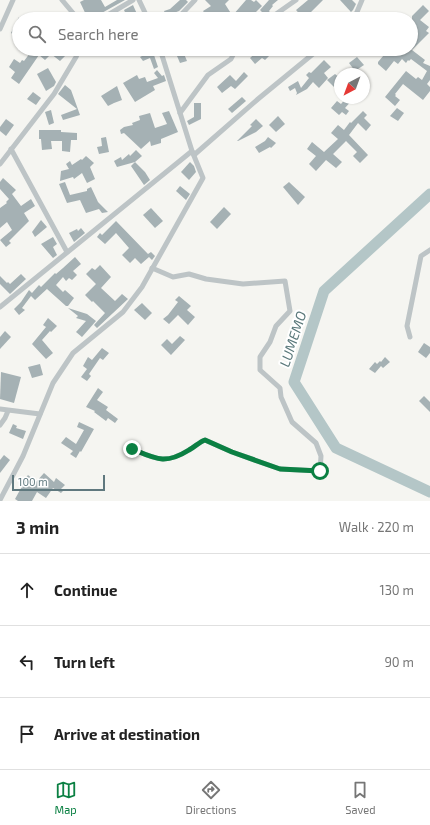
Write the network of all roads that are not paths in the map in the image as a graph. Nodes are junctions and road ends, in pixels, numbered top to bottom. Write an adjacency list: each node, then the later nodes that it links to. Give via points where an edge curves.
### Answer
1 (13, 0): 14 (street)
2 (62, 0): 8 (street)
3 (133, 0): 9 (street)
4 (140, 0): 10 (street)
5 (195, 0): 11 (street)
6 (296, 0): 12 (street)
7 (362, 0): 13 (street)
8 (72, 12)
9 (113, 12)
10 (145, 12)
11 (184, 12)
12 (279, 12)
13 (357, 12)
14 (0, 29)
15 (76, 56): 20 (street, via 54,94)
16 (162, 56): 19 (street)
17 (232, 56): 19 (street, via 208,75)
18 (311, 56): 21 (street)
19 (180, 113): 21 (street)
20 (11, 149): 22 (street); 24 (street)
21 (193, 153): 24 (street); 25 (street, via 203,178)
22 (0, 164)
23 (430, 250): 27 (street, via 421,256 408,326)
24 (68, 252): 26 (street)
25 (152, 268): 30 (street, via 142,287 123,312 73,353 53,383); 32 (street, via 173,277 189,274 243,284 285,280 290,311 276,326 260,358 260,370 280,388 281,397 292,422 316,443 321,456 320,471 280,469 205,440 170,459 152,458)
26 (0, 307)
27 (410, 337)
28 (0, 409): 29 (street)
29 (8, 411): 30 (street); 31 (street)
30 (40, 414): 33 (street, via 23,456)
31 (0, 424)
32 (132, 449)
33 (0, 500)

